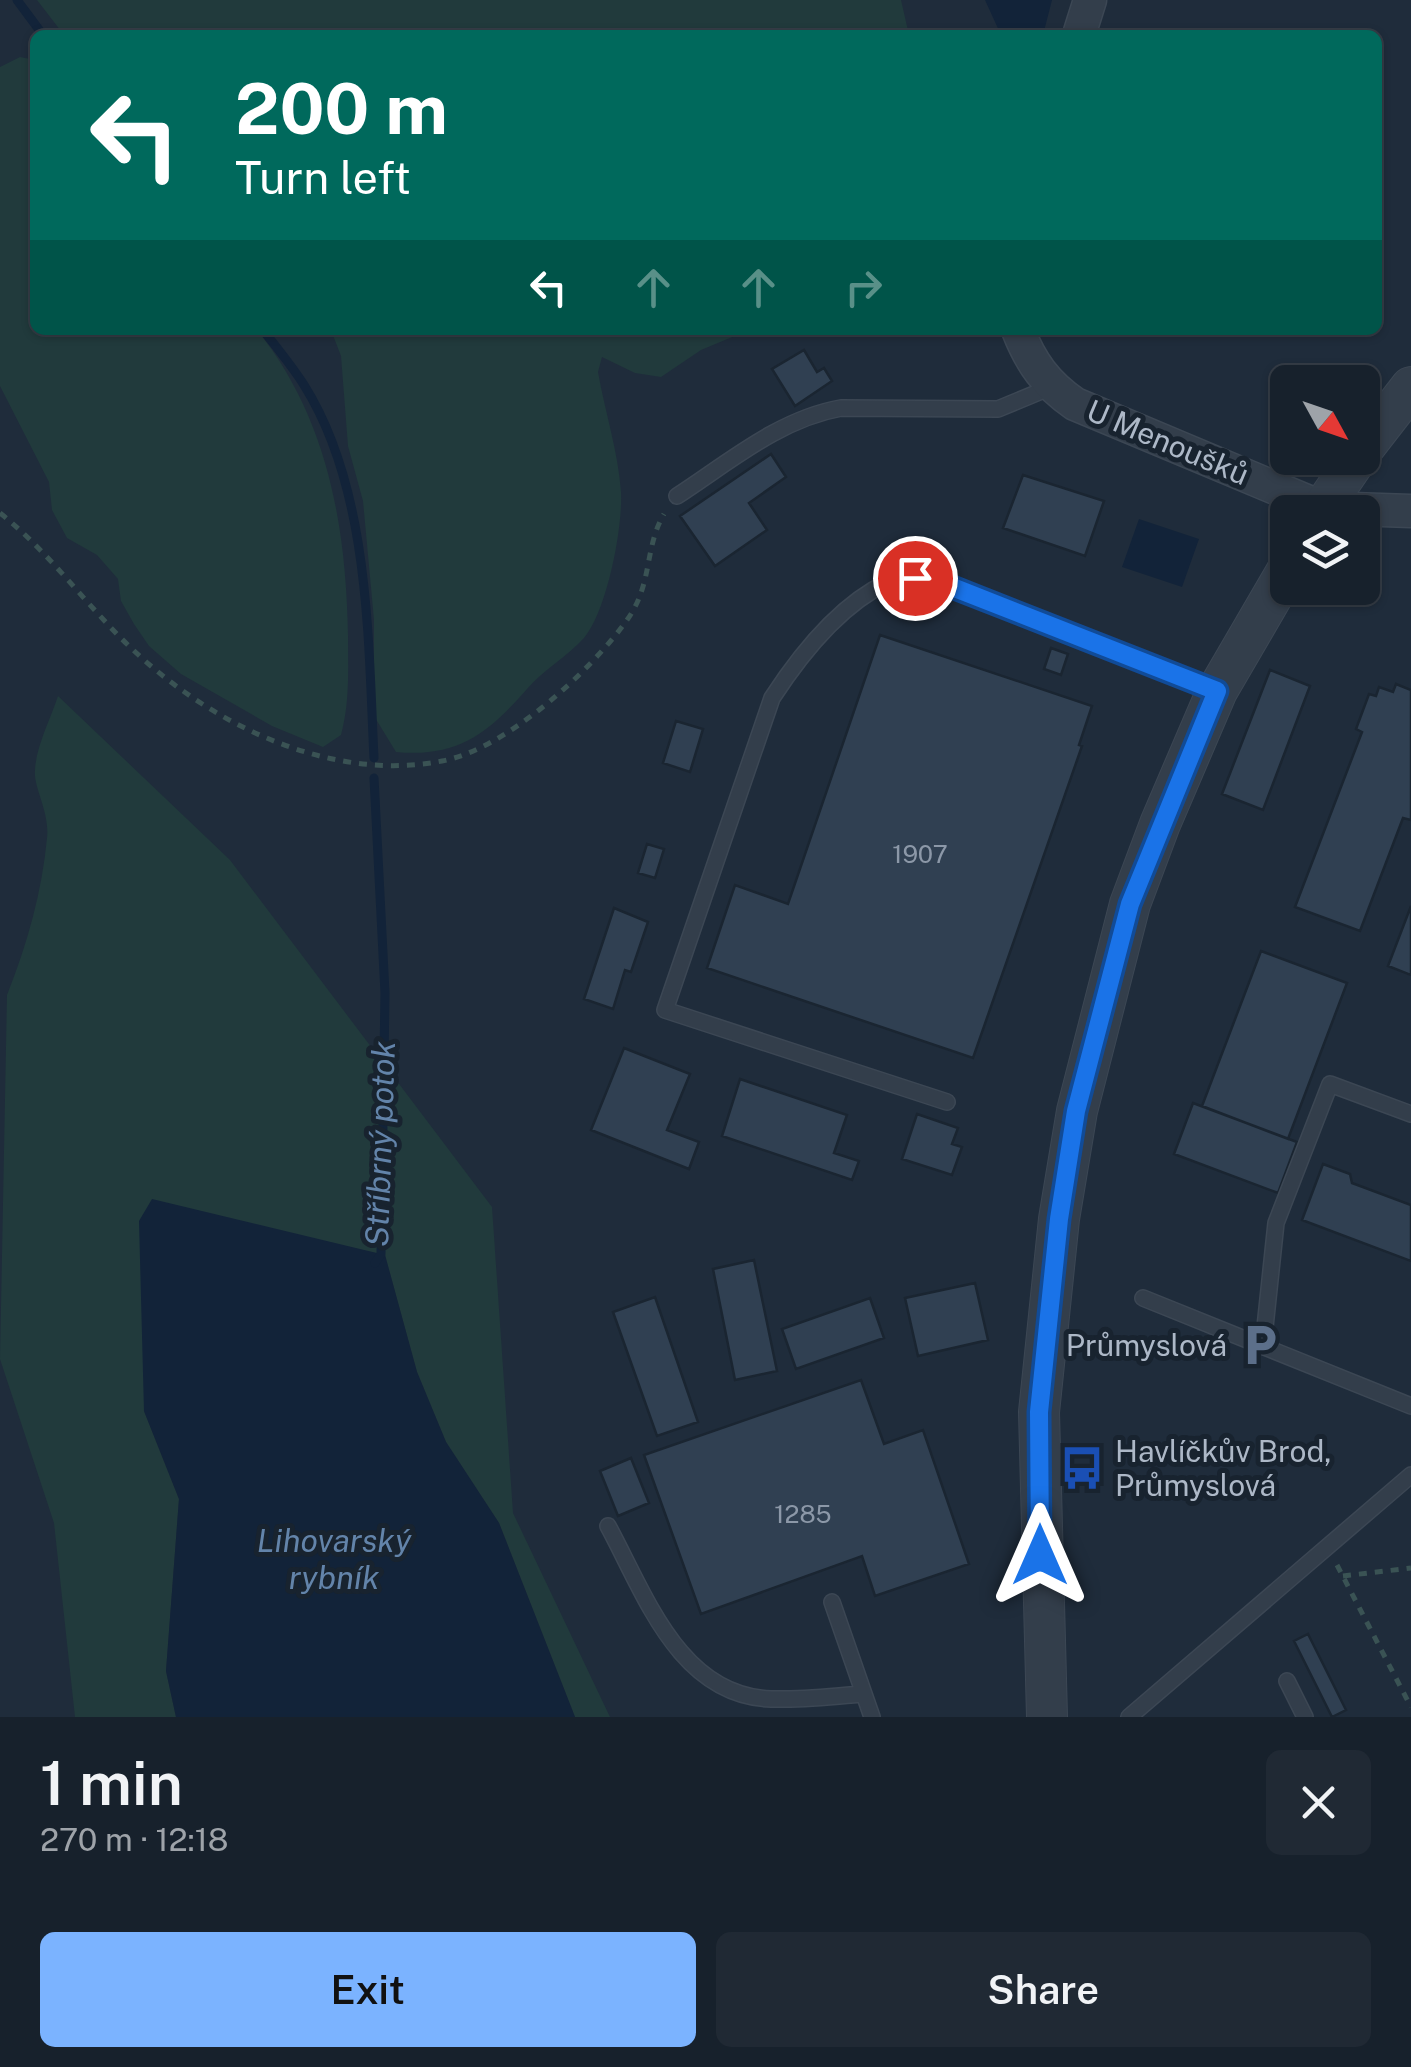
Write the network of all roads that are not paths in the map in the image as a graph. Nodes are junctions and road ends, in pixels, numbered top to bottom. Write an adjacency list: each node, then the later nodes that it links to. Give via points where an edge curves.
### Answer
1 (1090, 0): 2 (street)
2 (1080, 30)
3 (1020, 335): 5 (street, U Menoušků)
4 (1411, 386): 6 (street)
5 (1051, 387): 7 (street, U Menoušků, via 1076,404); 8 (lane, via 998,409 815,413)
6 (1380, 426)
7 (1287, 495)
8 (677, 496)
9 (1380, 511): 10 (street, U Menoušků)
10 (1411, 511)
11 (1270, 600): 12 (street)
12 (1217, 691): 13 (lane, via 915,578 889,581 835,620 793,666 772,698 666,1010); 24 (street, via 1130,904 1076,1111 1039,1412)
13 (947, 1102)
14 (1411, 1114): 16 (lane, via 1330,1084 1276,1223)
15 (1143, 1298): 16 (lane)
16 (1263, 1346): 17 (lane)
17 (1411, 1406)
18 (1411, 1476): 25 (lane)
19 (608, 1526): 22 (lane, via 674,1648 706,1679 769,1700)
20 (832, 1602): 22 (lane)
21 (1288, 1682): 26 (lane)
22 (864, 1694): 23 (lane)
23 (872, 1717)
24 (1046, 1717)
25 (1128, 1717)
26 (1305, 1717)

